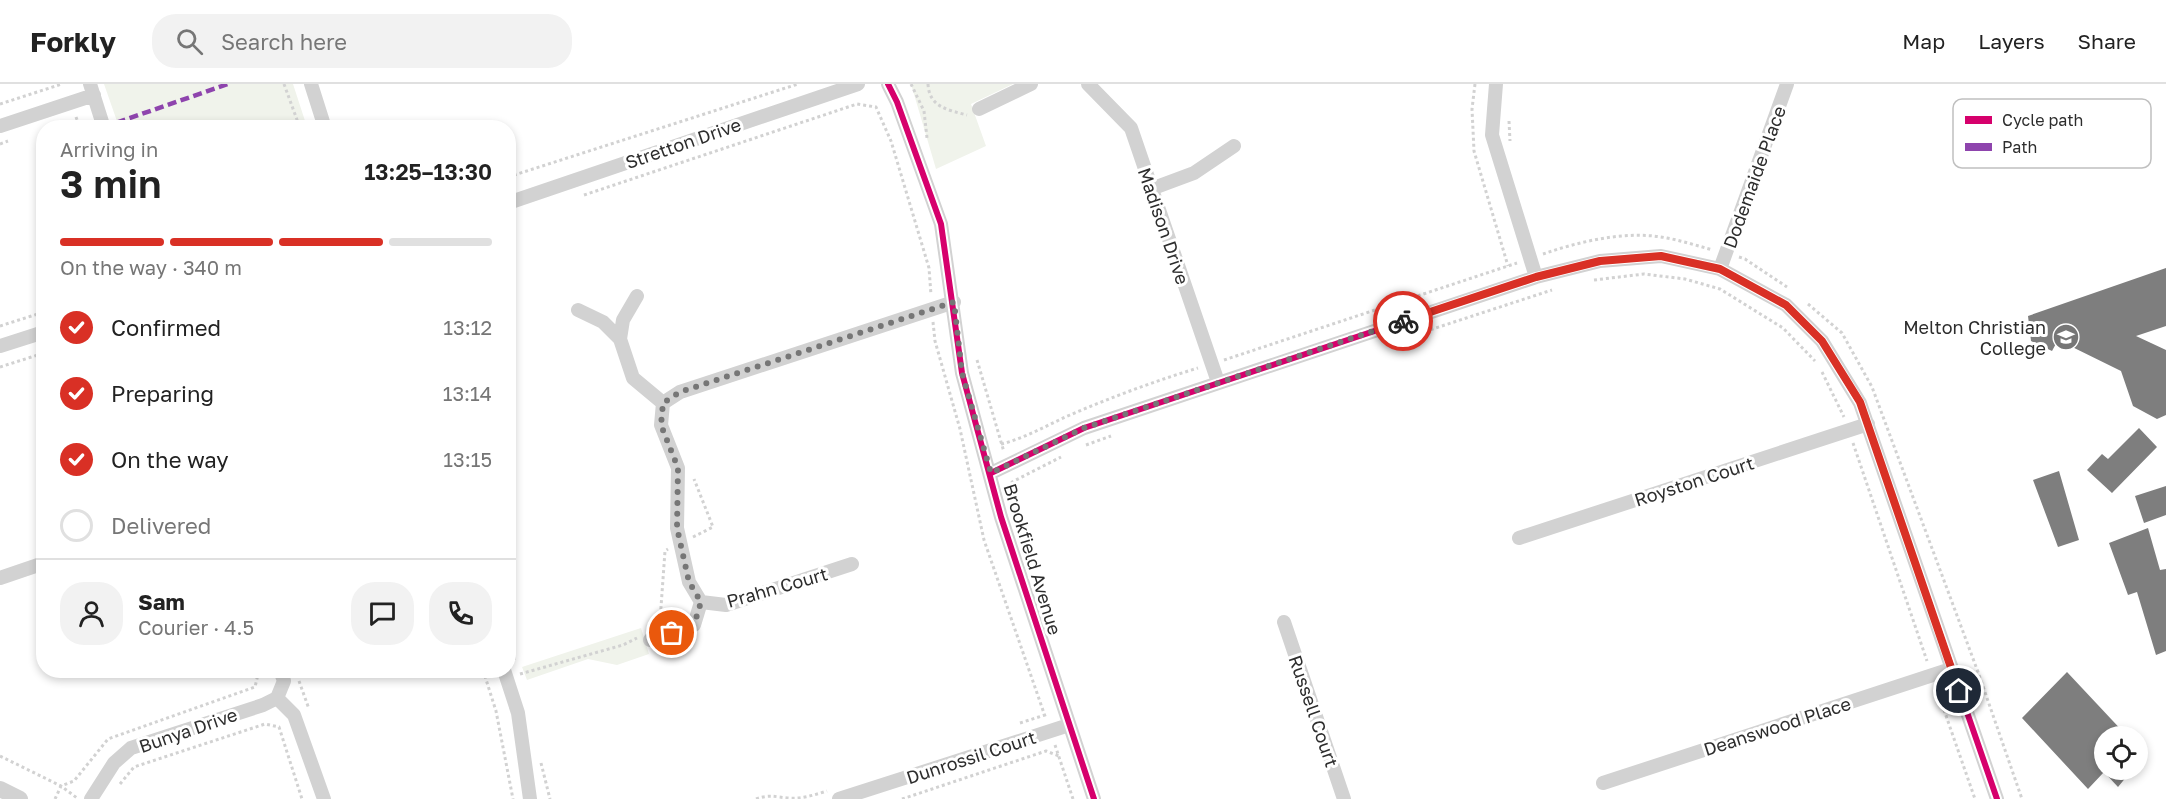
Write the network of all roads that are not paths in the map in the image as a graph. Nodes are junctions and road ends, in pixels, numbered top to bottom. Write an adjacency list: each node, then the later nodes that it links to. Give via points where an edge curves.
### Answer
1 (311, 84): 11 (street)
2 (858, 84): 15 (street, Stretton Drive)
3 (888, 84): 19 (street, Brookfield Avenue, via 941,224)
4 (1031, 84): 9 (street)
5 (1088, 84): 14 (street, Madison Drive, via 1131,128)
6 (1496, 84): 17 (street, via 1492,135)
7 (1787, 84): 16 (street, Dodemaide Place)
8 (92, 90): 10 (street); 12 (street)
9 (979, 109)
10 (101, 120)
11 (322, 120)
12 (0, 126)
13 (1234, 146): 14 (street, via 1194,172)
14 (1151, 189): 24 (street, Madison Drive)
15 (516, 200)
16 (1720, 269): 17 (street, via 1661,256 1600,261); 26 (street, via 1786,305 1822,341 1860,402)
17 (1536, 277): 24 (street)
18 (637, 296): 22 (street, via 623,320)
19 (954, 302): 25 (street, via 680,392); 27 (street, Brookfield Avenue, via 962,373)
20 (578, 310): 22 (street, via 603,322)
21 (36, 335): 23 (street)
22 (620, 339): 25 (street, via 633,378)
23 (0, 346)
24 (1218, 382): 27 (street, via 1084,428)
25 (663, 403): 32 (street, Prahn Court, via 661,425 678,468 677,528 689,582)
26 (1868, 424): 28 (street, Royston Court); 35 (street)
27 (991, 473): 39 (street, Brookfield Avenue, via 1001,517)
28 (1519, 538)
29 (852, 564): 32 (street, Prahn Court, via 726,605)
30 (36, 566): 31 (street)
31 (0, 578)
32 (701, 602): 34 (street, Prahn Court, via 694,625)
33 (1284, 622): 48 (street, Russell Court)
34 (646, 638)
35 (1951, 669): 40 (street, Deanswood Place); 49 (street)
36 (283, 678): 38 (street)
37 (507, 678): 45 (street, via 518,712)
38 (277, 698): 43 (street, Bunya Drive, via 131,748 114,764); 44 (street, via 294,715)
39 (1070, 725): 46 (street, Dunrossil Court); 47 (street, Brookfield Avenue)
40 (1603, 783)
41 (0, 790): 42 (street)
42 (20, 799)
43 (91, 799)
44 (324, 799)
45 (530, 799)
46 (838, 799)
47 (1094, 799)
48 (1344, 799)
49 (1997, 799)

